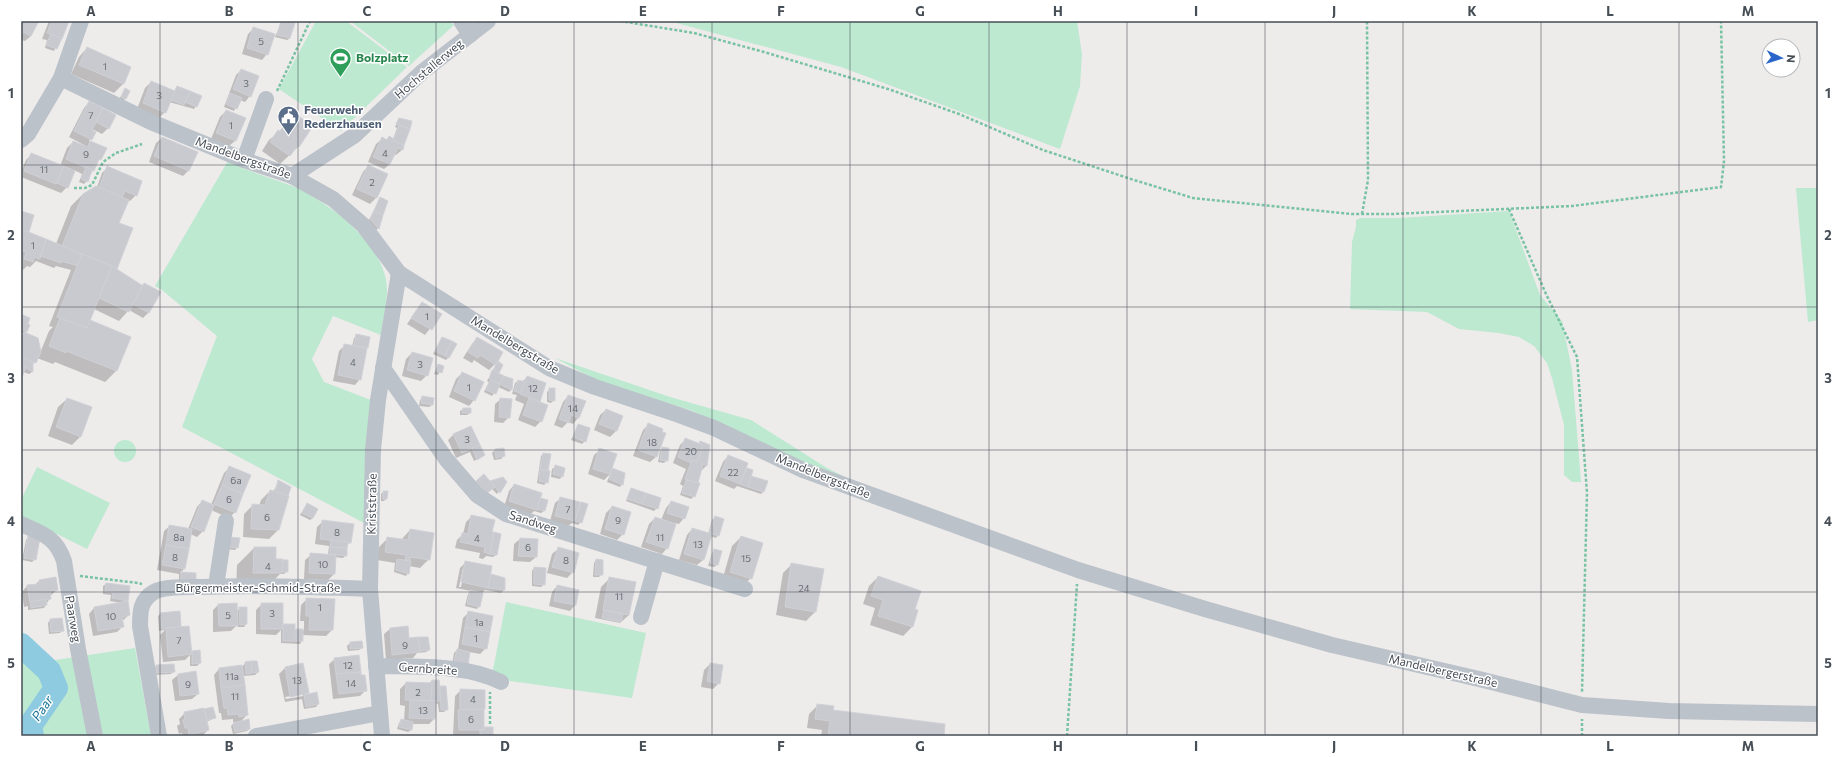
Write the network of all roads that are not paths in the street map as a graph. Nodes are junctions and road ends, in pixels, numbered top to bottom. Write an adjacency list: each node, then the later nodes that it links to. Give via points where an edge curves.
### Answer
1 (81, 21): 5 (street)
2 (460, 21): 4 (street, Hochstallerweg)
3 (488, 21): 4 (street, Hochstallerweg)
4 (470, 35): 9 (street, Hochstallerweg, via 419,75 355,135)
5 (61, 78): 7 (street, via 28,134); 8 (street, Mandelbergstraße, via 151,122)
6 (266, 99): 8 (street)
7 (21, 140)
8 (244, 160): 9 (street, Mandelbergstraße)
9 (292, 176): 10 (street, Mandelbergstraße, via 333,199 363,225)
10 (398, 272): 11 (street, Kriststraße); 15 (street, Mandelbergstraße, via 549,368 594,387 714,428 803,470)
11 (383, 368): 14 (street, Sandweg, via 446,459 477,495 506,514); 17 (street, Kriststraße, via 373,450)
12 (226, 521): 16 (street)
13 (21, 524): 24 (street, Paarweg, via 52,539 60,549)
14 (658, 561): 18 (street, Sandweg); 19 (street)
15 (1078, 570): 23 (street, Mandelbergerstraße, via 1332,645 1582,705 1669,711)
16 (216, 586): 17 (street, Bürgermeister-Schmid-Straße); 25 (street, Bürgermeister-Schmid-Straße, via 155,591 146,598 140,610 140,626)
17 (370, 589): 20 (street, Kriststraße)
18 (745, 589)
19 (641, 617)
20 (376, 666): 21 (street, Gernbreite, via 448,668); 22 (street, Kriststraße)
21 (496, 679)
22 (380, 713): 26 (street); 27 (street, Kriststraße)
23 (1818, 714)
24 (95, 736)
25 (159, 736)
26 (256, 736)
27 (382, 736)

